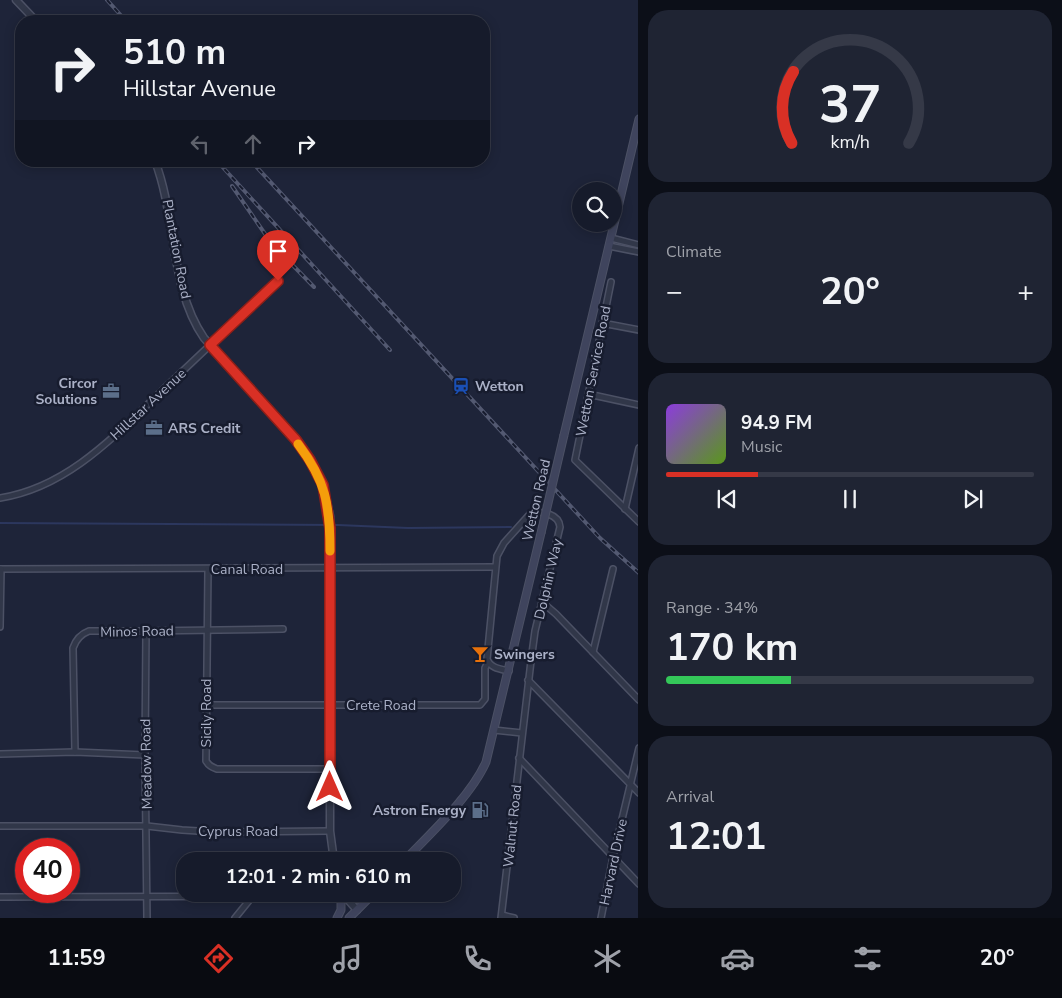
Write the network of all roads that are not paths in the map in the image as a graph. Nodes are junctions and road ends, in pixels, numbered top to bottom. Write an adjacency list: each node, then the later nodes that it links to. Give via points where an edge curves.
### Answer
1 (16, 0): 2 (street)
2 (30, 15)
3 (638, 119): 5 (main road, Wetton Road)
4 (157, 167): 13 (street, Plantation Road, via 166,194 184,295 194,322)
5 (611, 238): 6 (street); 7 (main road, Wetton Road)
6 (638, 245)
7 (609, 246): 8 (street); 32 (main road, Wetton Road, bridge)
8 (638, 252)
9 (278, 281): 13 (street, Hillstar Avenue)
10 (612, 282): 11 (street, Wetton Service Road)
11 (602, 323): 12 (street); 14 (street, Wetton Service Road)
12 (638, 330)
13 (210, 345): 17 (street, Hillstar Avenue, via 81,464 56,480 21,494); 21 (street, Plantation Road, via 296,440 316,469 330,516)
14 (588, 394): 15 (street); 18 (street, Wetton Service Road, via 575,460)
15 (638, 405)
16 (638, 448): 18 (street)
17 (0, 498)
18 (625, 509): 19 (street)
19 (638, 522)
20 (495, 567): 21 (street, Canal Road); 25 (street, Dolphin Way, via 500,548 528,516 536,512 553,515 560,527); 31 (street, Dolphin Way)
21 (330, 568): 23 (street, Canal Road); 36 (street, Plantation Road)
22 (1, 569): 23 (street, Canal Road); 26 (street)
23 (208, 569): 27 (street, Sicily Road)
24 (613, 569): 30 (street)
25 (542, 602): 30 (street); 33 (street, Dolphin Way)
26 (0, 627)
27 (207, 629): 28 (street, Minos Road); 29 (street, Minos Road); 35 (street, Sicily Road)
28 (283, 629)
29 (146, 632): 40 (street, Minos Road, via 89,631 75,642); 42 (street, Meadow Road)
30 (593, 652): 34 (street)
31 (488, 662): 32 (street); 36 (street, Crete Road, via 485,668 485,699 480,705)
32 (509, 671): 37 (main road, Wetton Road)
33 (528, 680): 38 (street, Dolphin Way); 45 (street)
34 (638, 700)
35 (206, 705): 36 (street, Crete Road); 44 (street, Sicily Road, via 206,761 210,767)
36 (330, 705): 44 (street, Plantation Road)
37 (494, 730): 38 (street); 51 (main road, Wetton Road, via 486,762 477,780)
38 (522, 733): 43 (street, Walnut Road)
39 (638, 748): 45 (street, Harvard Drive)
40 (75, 752): 41 (street); 42 (street)
41 (0, 754)
42 (145, 755): 48 (street, Meadow Road)
43 (520, 758): 52 (street); 62 (street, Walnut Road)
44 (329, 769): 49 (street, Plantation Road)
45 (630, 784): 46 (street); 52 (street, Harvard Drive)
46 (638, 793)
47 (0, 826): 48 (street, Cyprus Road)
48 (147, 826): 49 (street, Cyprus Road, via 214,832); 54 (street, Meadow Road)
49 (330, 831): 50 (street, Plantation Road)
50 (333, 852)
51 (412, 852)
52 (613, 857): 53 (street); 68 (street, Harvard Drive)
53 (638, 884)
54 (147, 896): 55 (street); 56 (street); 63 (street, Meadow Road)
55 (176, 896)
56 (0, 897)
57 (248, 902): 64 (street)
58 (342, 902): 65 (main road)
59 (350, 902): 61 (street)
60 (365, 902): 61 (main road)
61 (357, 910): 66 (main road)
62 (501, 917): 67 (street)
63 (147, 918)
64 (234, 918)
65 (338, 918)
66 (349, 918)
67 (514, 918)
68 (601, 918)

